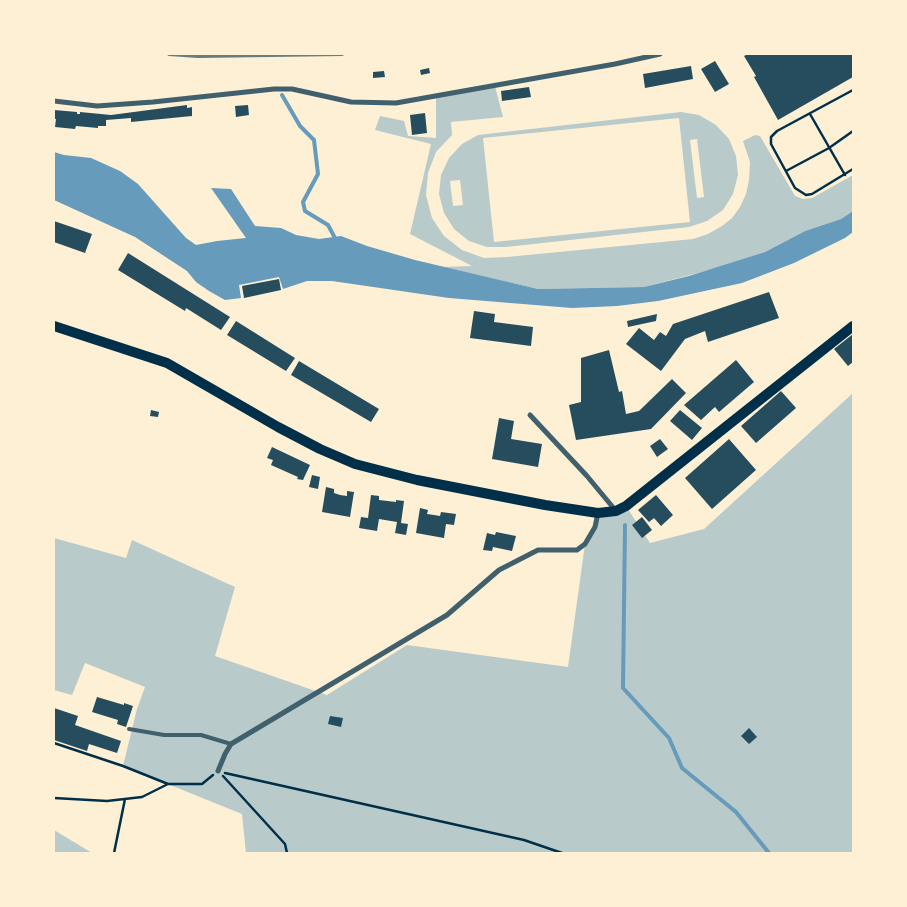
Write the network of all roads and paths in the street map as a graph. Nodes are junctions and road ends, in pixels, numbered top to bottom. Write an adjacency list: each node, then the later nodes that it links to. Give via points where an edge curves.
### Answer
1 (660, 54): 3 (street, via 396,103 351,102 292,89 97,106)
2 (853, 90): 4 (path)
3 (54, 101)
4 (810, 114): 6 (path); 8 (path, via 771,137 771,144)
5 (853, 131): 6 (path)
6 (829, 148): 8 (path); 9 (path)
7 (853, 169): 9 (path)
8 (786, 172): 9 (path, via 795,188 806,195)
9 (845, 175)
10 (54, 326): 14 (main road, via 167,363 320,450 355,464 417,480)
11 (853, 326): 13 (main road, via 647,490)
12 (530, 414): 13 (street)
13 (616, 511): 14 (main road)
14 (598, 513): 17 (street, via 594,527 581,547 576,550 538,550 499,570 447,615)
15 (129, 729): 17 (lane, via 164,735 201,735)
16 (54, 743): 19 (path)
17 (231, 744): 18 (street)
18 (218, 771): 19 (path, via 202,784); 23 (path, via 285,844); 24 (path, via 524,840)
19 (168, 784): 21 (path, via 142,798)
20 (54, 798): 21 (path)
21 (125, 799): 22 (path)
22 (114, 853)
23 (287, 853)
24 (562, 853)

